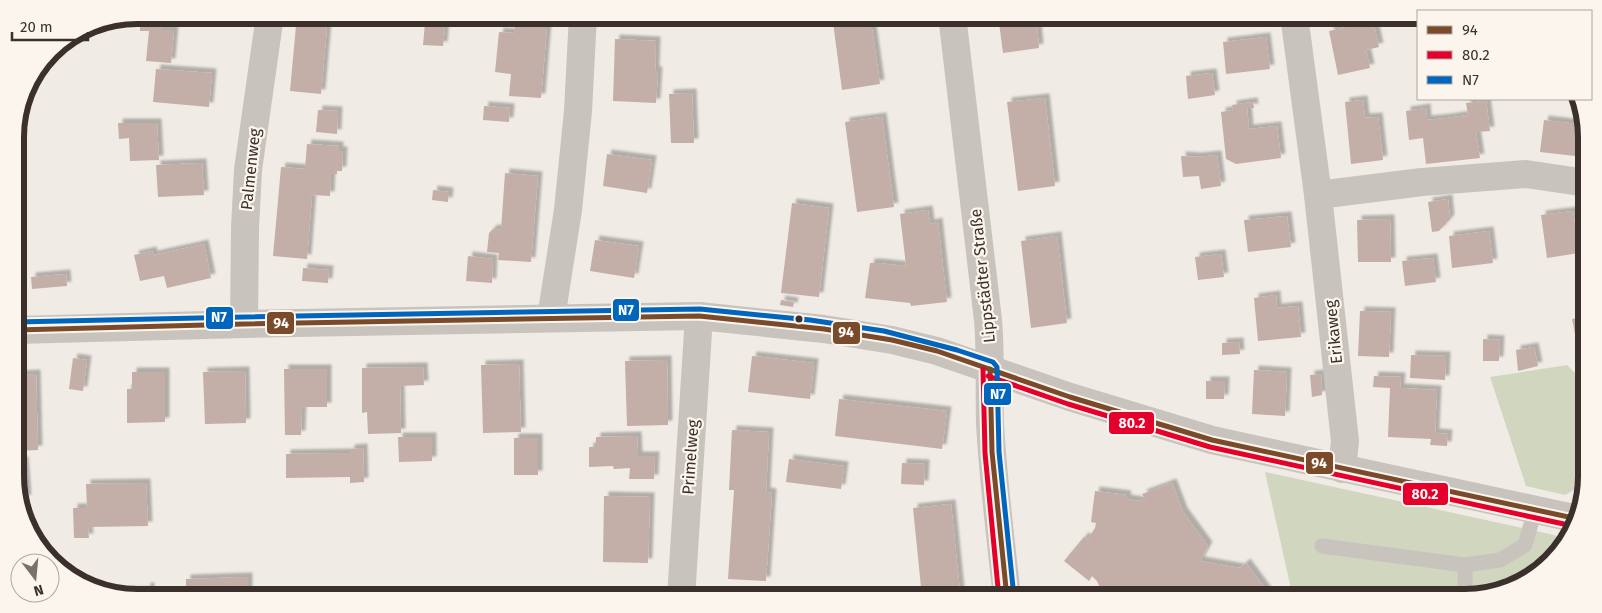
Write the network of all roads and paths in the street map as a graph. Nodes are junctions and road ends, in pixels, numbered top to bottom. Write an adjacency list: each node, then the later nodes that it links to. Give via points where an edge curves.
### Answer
1 (269, 24): 9 (street, Palmenweg, via 248,170)
2 (583, 24): 8 (street, via 568,210)
3 (953, 24): 11 (street, Lippstädter Straße, via 988,320)
4 (1295, 24): 6 (street, Erikaweg)
5 (1578, 182): 6 (street, via 1526,174)
6 (1318, 195): 12 (street, Erikaweg, via 1345,441)
7 (699, 316): 8 (street); 11 (street, via 824,329 892,340); 17 (street, Primelweg)
8 (550, 318): 9 (street)
9 (244, 324): 10 (street)
10 (24, 330)
11 (990, 369): 12 (street, via 1212,440); 18 (street, Lippstädter Straße, via 992,452)
12 (1342, 469): 13 (street)
13 (1535, 510): 14 (street); 16 (lane, via 1525,545 1500,560)
14 (1570, 517)
15 (1322, 546): 16 (lane)
16 (1465, 565): 19 (lane)
17 (682, 589)
18 (1006, 589)
19 (1465, 589)

